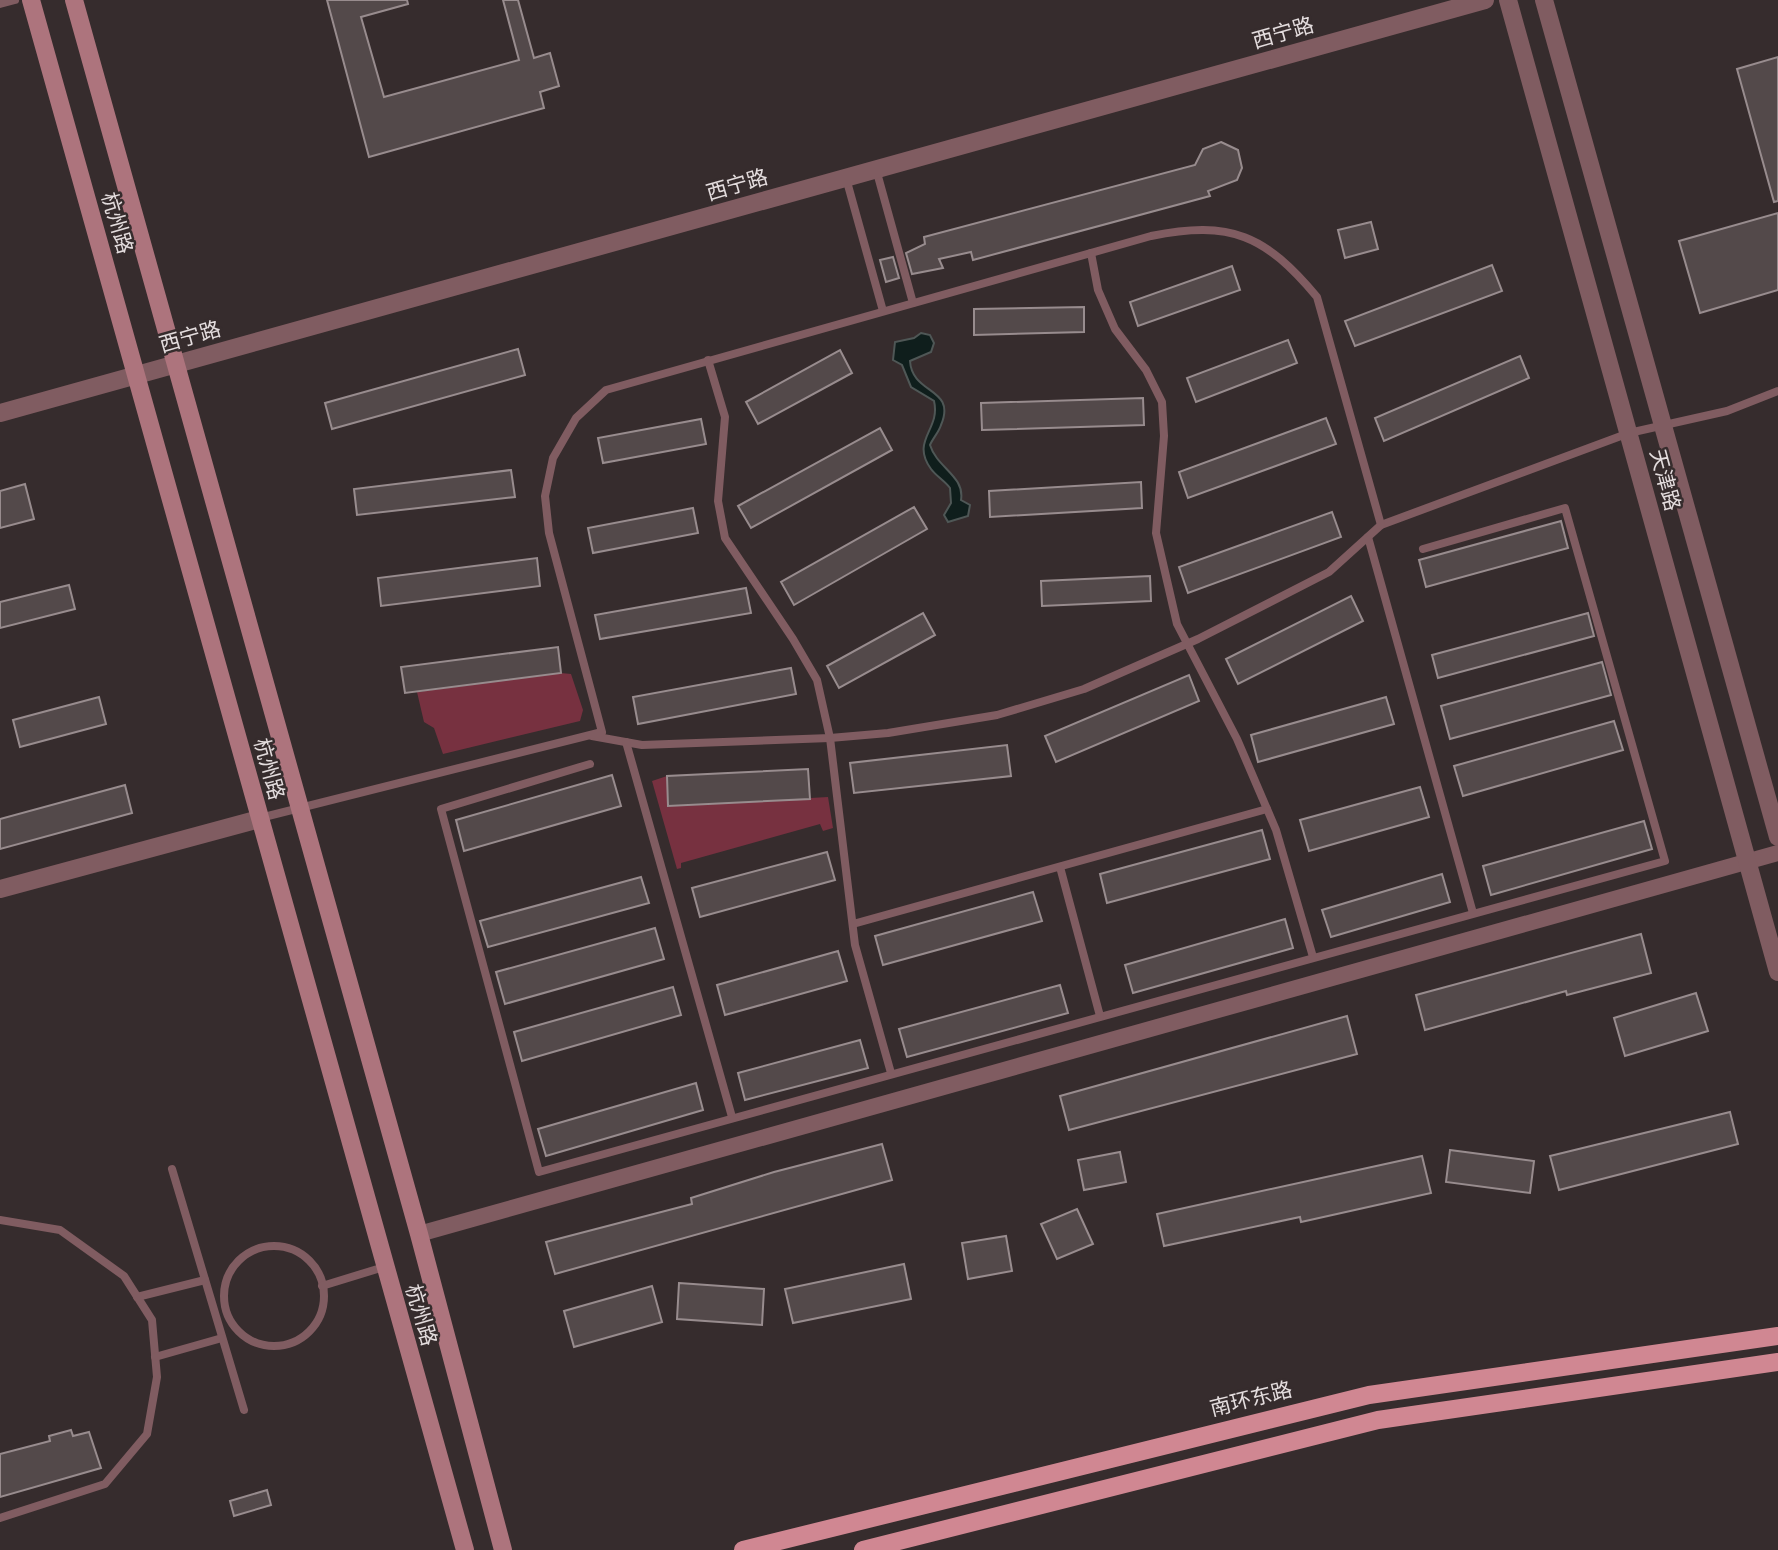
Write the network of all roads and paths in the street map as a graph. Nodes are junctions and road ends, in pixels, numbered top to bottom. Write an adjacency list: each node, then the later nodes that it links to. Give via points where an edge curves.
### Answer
1 (15, 0): 7 (lane)
2 (32, 0): 15 (main road, 杭州路)
3 (74, 0): 14 (main road, 杭州路)
4 (1485, 0): 8 (street, 西宁路)
5 (1508, 0): 19 (street, 天津路)
6 (1544, 0): 18 (street, 天津路)
7 (0, 4)
8 (876, 169): 9 (street, 西宁路); 11 (lane)
9 (846, 178): 12 (lane); 14 (street, 西宁路)
10 (1091, 253): 11 (lane); 20 (lane, via 1192,228 1228,232 1262,244 1293,269 1317,297); 23 (lane, via 1098,290 1115,329 1146,370 1162,402 1164,436 1156,533 1177,624)
11 (913, 303): 12 (lane)
12 (883, 311): 13 (lane)
13 (708, 360): 24 (lane, via 606,390 576,418 553,458 545,496 549,533 602,732); 25 (lane, via 725,417 718,501 725,538 817,680)
14 (176, 364): 15 (street, 西宁路); 28 (main road, 杭州路)
15 (136, 375): 17 (street, 西宁路); 30 (main road, 杭州路)
16 (1778, 391): 18 (lane, via 1727,411)
17 (0, 413)
18 (1663, 426): 19 (lane); 31 (street, 天津路)
19 (1629, 433): 20 (lane); 33 (street, 天津路)
20 (1381, 525): 21 (lane)
21 (1368, 537): 23 (lane, via 1329,572); 36 (lane)
22 (1423, 549): 36 (lane, via 1565,508 1665,861)
23 (1188, 643): 25 (lane, via 1084,689 997,715); 29 (lane)
24 (590, 735): 26 (lane); 28 (lane)
25 (830, 738): 26 (lane); 37 (lane)
26 (626, 742): 42 (lane)
27 (590, 764): 42 (lane, via 441,809 539,1172)
28 (300, 808): 30 (lane); 45 (main road, 杭州路)
29 (1267, 810): 34 (lane); 38 (lane)
30 (259, 819): 35 (street); 46 (main road, 杭州路)
31 (1778, 837)
32 (1778, 853): 33 (street)
33 (1747, 860): 39 (street, 天津路); 45 (street)
34 (1060, 867): 37 (lane); 40 (lane)
35 (0, 889)
36 (1473, 913): 38 (lane)
37 (853, 925): 41 (lane)
38 (1313, 957): 40 (lane)
39 (1778, 972)
40 (1100, 1016): 41 (lane)
41 (891, 1073): 42 (lane)
42 (732, 1117)
43 (172, 1169): 47 (lane)
44 (0, 1220): 49 (lane, via 60,1230 124,1276)
45 (419, 1234): 59 (main road, 杭州路)
46 (384, 1267): 48 (lane); 58 (main road, 杭州路)
47 (205, 1280): 49 (lane); 51 (lane)
48 (323, 1286): 50 (lane, via 325,1298 317,1323 298,1341 273,1346 247,1339 229,1320); 50 (lane, via 319,1272 301,1253 276,1245 250,1251 231,1269 223,1294)
49 (137, 1297): 54 (lane, via 152,1320)
50 (226, 1306): 51 (lane)
51 (214, 1311): 53 (lane)
52 (1778, 1336): 60 (main road, 南环东路, via 1369,1395)
53 (222, 1338): 54 (lane); 56 (lane)
54 (155, 1357): 57 (lane, via 157,1377 147,1434 105,1484)
55 (1778, 1363): 61 (main road, via 1378,1420)
56 (244, 1410)
57 (0, 1518)
58 (465, 1550)
59 (503, 1550)
60 (743, 1550)
61 (863, 1550)

